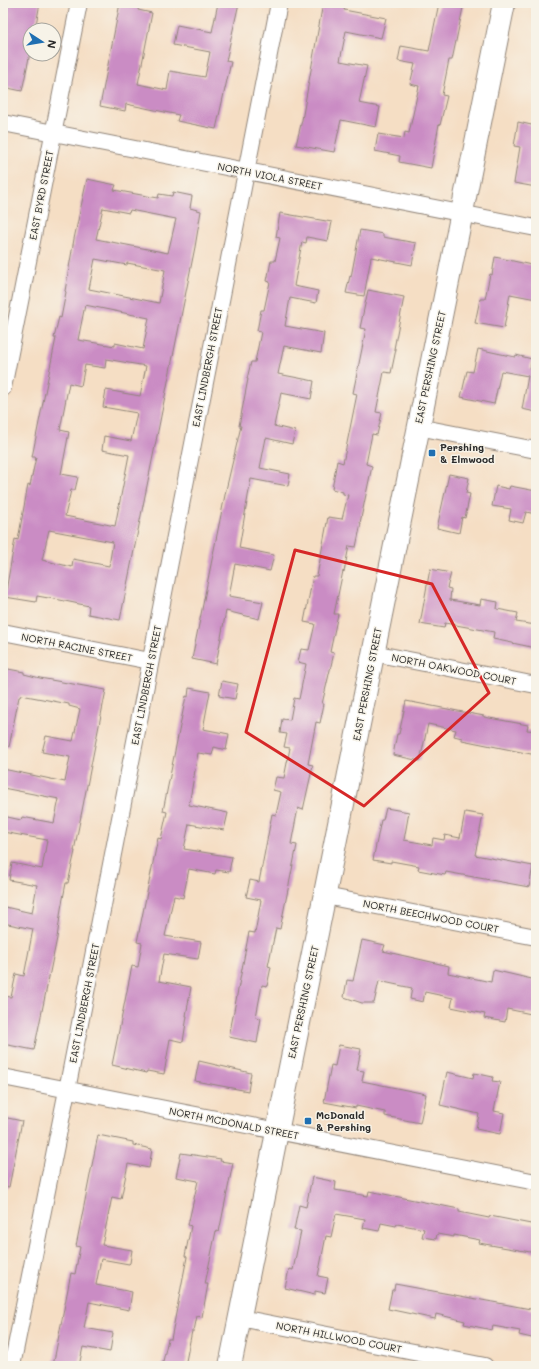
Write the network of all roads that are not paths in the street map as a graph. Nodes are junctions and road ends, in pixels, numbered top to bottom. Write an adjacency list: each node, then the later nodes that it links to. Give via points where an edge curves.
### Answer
1 (79, 3): 5 (street, EAST BYRD STREET)
2 (279, 3): 6 (street, EAST LINDBERGH STREET)
3 (504, 3): 7 (street, EAST PERSHING STREET)
4 (3, 123): 5 (street, NORTH VIOLA STREET)
5 (53, 133): 6 (street, NORTH VIOLA STREET); 9 (street, EAST BYRD STREET)
6 (245, 171): 7 (street, NORTH VIOLA STREET); 14 (street, EAST LINDBERGH STREET)
7 (462, 213): 8 (street, NORTH VIOLA STREET); 10 (street, EAST PERSHING STREET)
8 (536, 228)
9 (3, 388)
10 (418, 427): 11 (street); 13 (street, EAST PERSHING STREET)
11 (536, 450)
12 (3, 632): 14 (street, NORTH RACINE STREET)
13 (373, 653): 15 (street, NORTH OAKWOOD COURT); 16 (street, EAST PERSHING STREET)
14 (150, 661): 19 (street, EAST LINDBERGH STREET)
15 (536, 685)
16 (325, 896): 17 (street, NORTH BEECHWOOD COURT); 20 (street, EAST PERSHING STREET)
17 (536, 937)
18 (3, 1077): 19 (street, NORTH MCDONALD STREET)
19 (67, 1090): 20 (street, NORTH MCDONALD STREET); 23 (street, EAST LINDBERGH STREET)
20 (277, 1131): 21 (street, NORTH MCDONALD STREET); 22 (street, EAST PERSHING STREET)
21 (536, 1182)
22 (240, 1318): 24 (street, EAST PERSHING STREET); 25 (street, NORTH HILLWOOD COURT)
23 (12, 1366)
24 (230, 1366)
25 (485, 1366)

